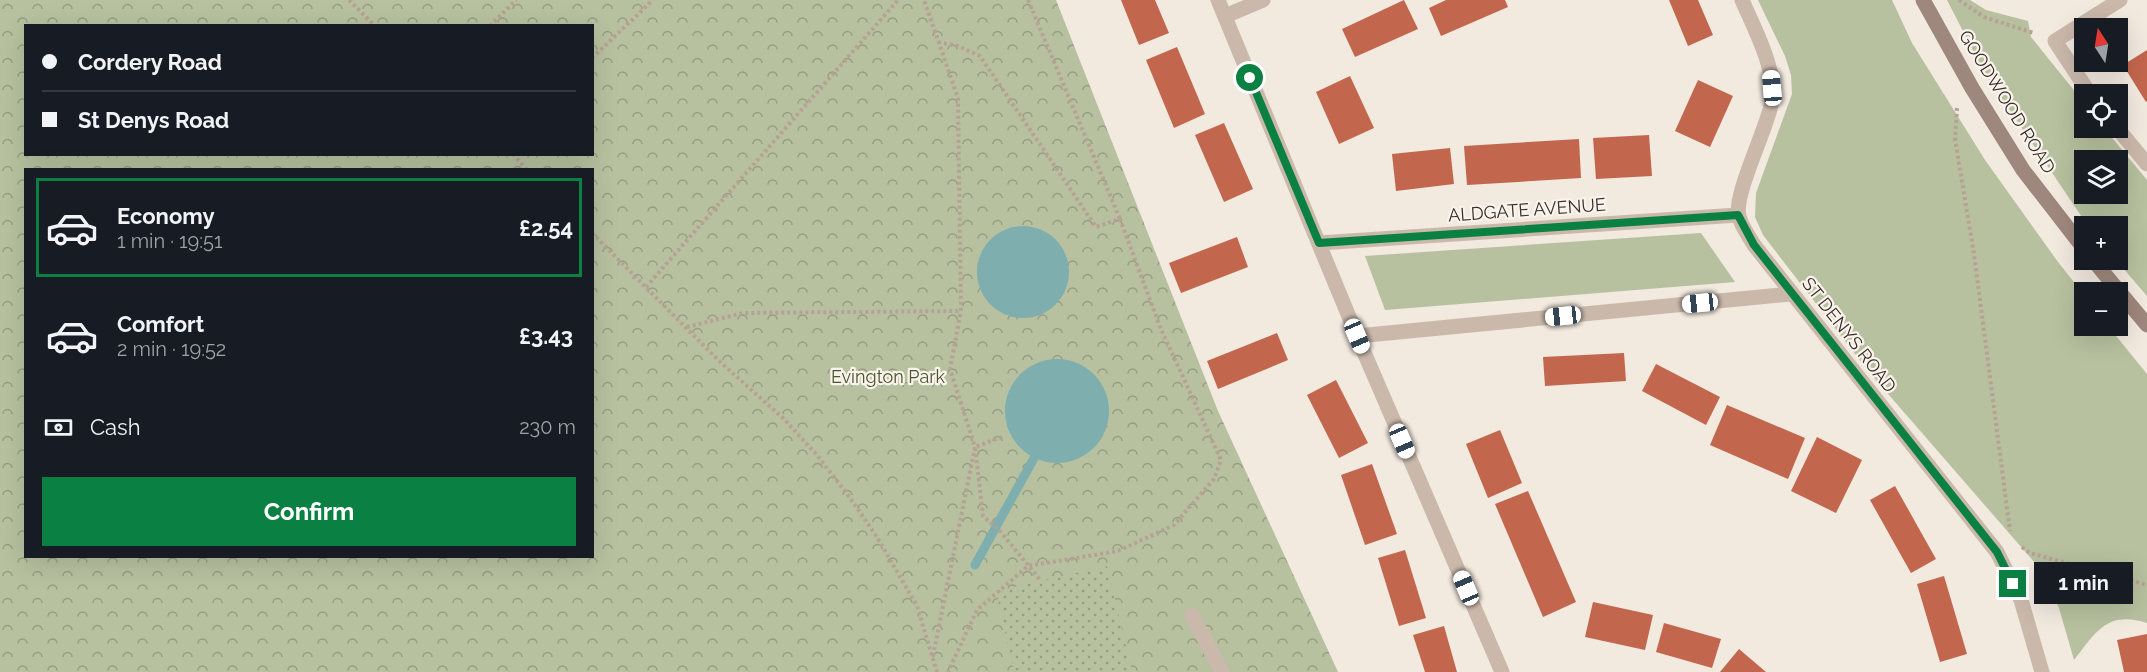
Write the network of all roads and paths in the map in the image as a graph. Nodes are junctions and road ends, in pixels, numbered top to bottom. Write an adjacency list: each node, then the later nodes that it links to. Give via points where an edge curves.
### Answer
1 (349, 0): 14 (path)
2 (516, 0): 15 (path)
3 (653, 0): 18 (path)
4 (898, 0): 31 (path)
5 (924, 0): 17 (path)
6 (1028, 0): 26 (path)
7 (1218, 0): 13 (street)
8 (1263, 0): 13 (street)
9 (1742, 0): 25 (street, via 1763,51 1773,100)
10 (1923, 0): 20 (street, GOODWOOD ROAD)
11 (1959, 0): 16 (path, via 1984,17)
12 (2120, 0): 16 (street)
13 (1225, 16): 29 (street)
14 (373, 24)
15 (492, 24)
16 (2055, 41): 19 (street)
17 (938, 42): 26 (path, via 980,56 1096,227); 33 (path, via 958,98)
18 (594, 56)
19 (2083, 84)
20 (1972, 88): 28 (street, GOODWOOD ROAD, via 2023,170); 39 (path, via 1958,101 1955,140)
21 (2125, 138): 23 (street)
22 (515, 156): 24 (path)
23 (2147, 164)
24 (524, 168)
25 (1738, 215): 29 (street, ALDGATE AVENUE); 32 (street, ST DENYS ROAD, via 1754,245)
26 (1120, 219): 41 (path, via 1160,327 1221,460 1214,478 1174,525 1118,551)
27 (594, 235): 31 (path)
28 (2074, 236)
29 (1319, 243): 36 (street)
30 (2101, 270): 34 (street)
31 (646, 287): 35 (path)
32 (1791, 294): 36 (street); 40 (street, ST DENYS ROAD)
33 (961, 311): 35 (path, via 743,313); 38 (path, via 950,369)
34 (2147, 325)
35 (687, 327): 45 (path, via 784,419 848,495 917,606)
36 (1357, 336): 49 (street)
37 (1002, 437): 38 (path)
38 (975, 447): 41 (path, via 983,516); 45 (path)
39 (2012, 541): 40 (path); 43 (path, via 2030,553)
40 (1997, 552): 50 (street, ST DENYS ROAD, via 2021,600)
41 (1028, 566): 42 (path); 47 (path, via 977,610)
42 (1041, 581)
43 (2147, 585)
44 (1192, 615): 48 (street)
45 (933, 657): 46 (path)
46 (937, 672)
47 (948, 672)
48 (1222, 672)
49 (1502, 672)
50 (2042, 672)

